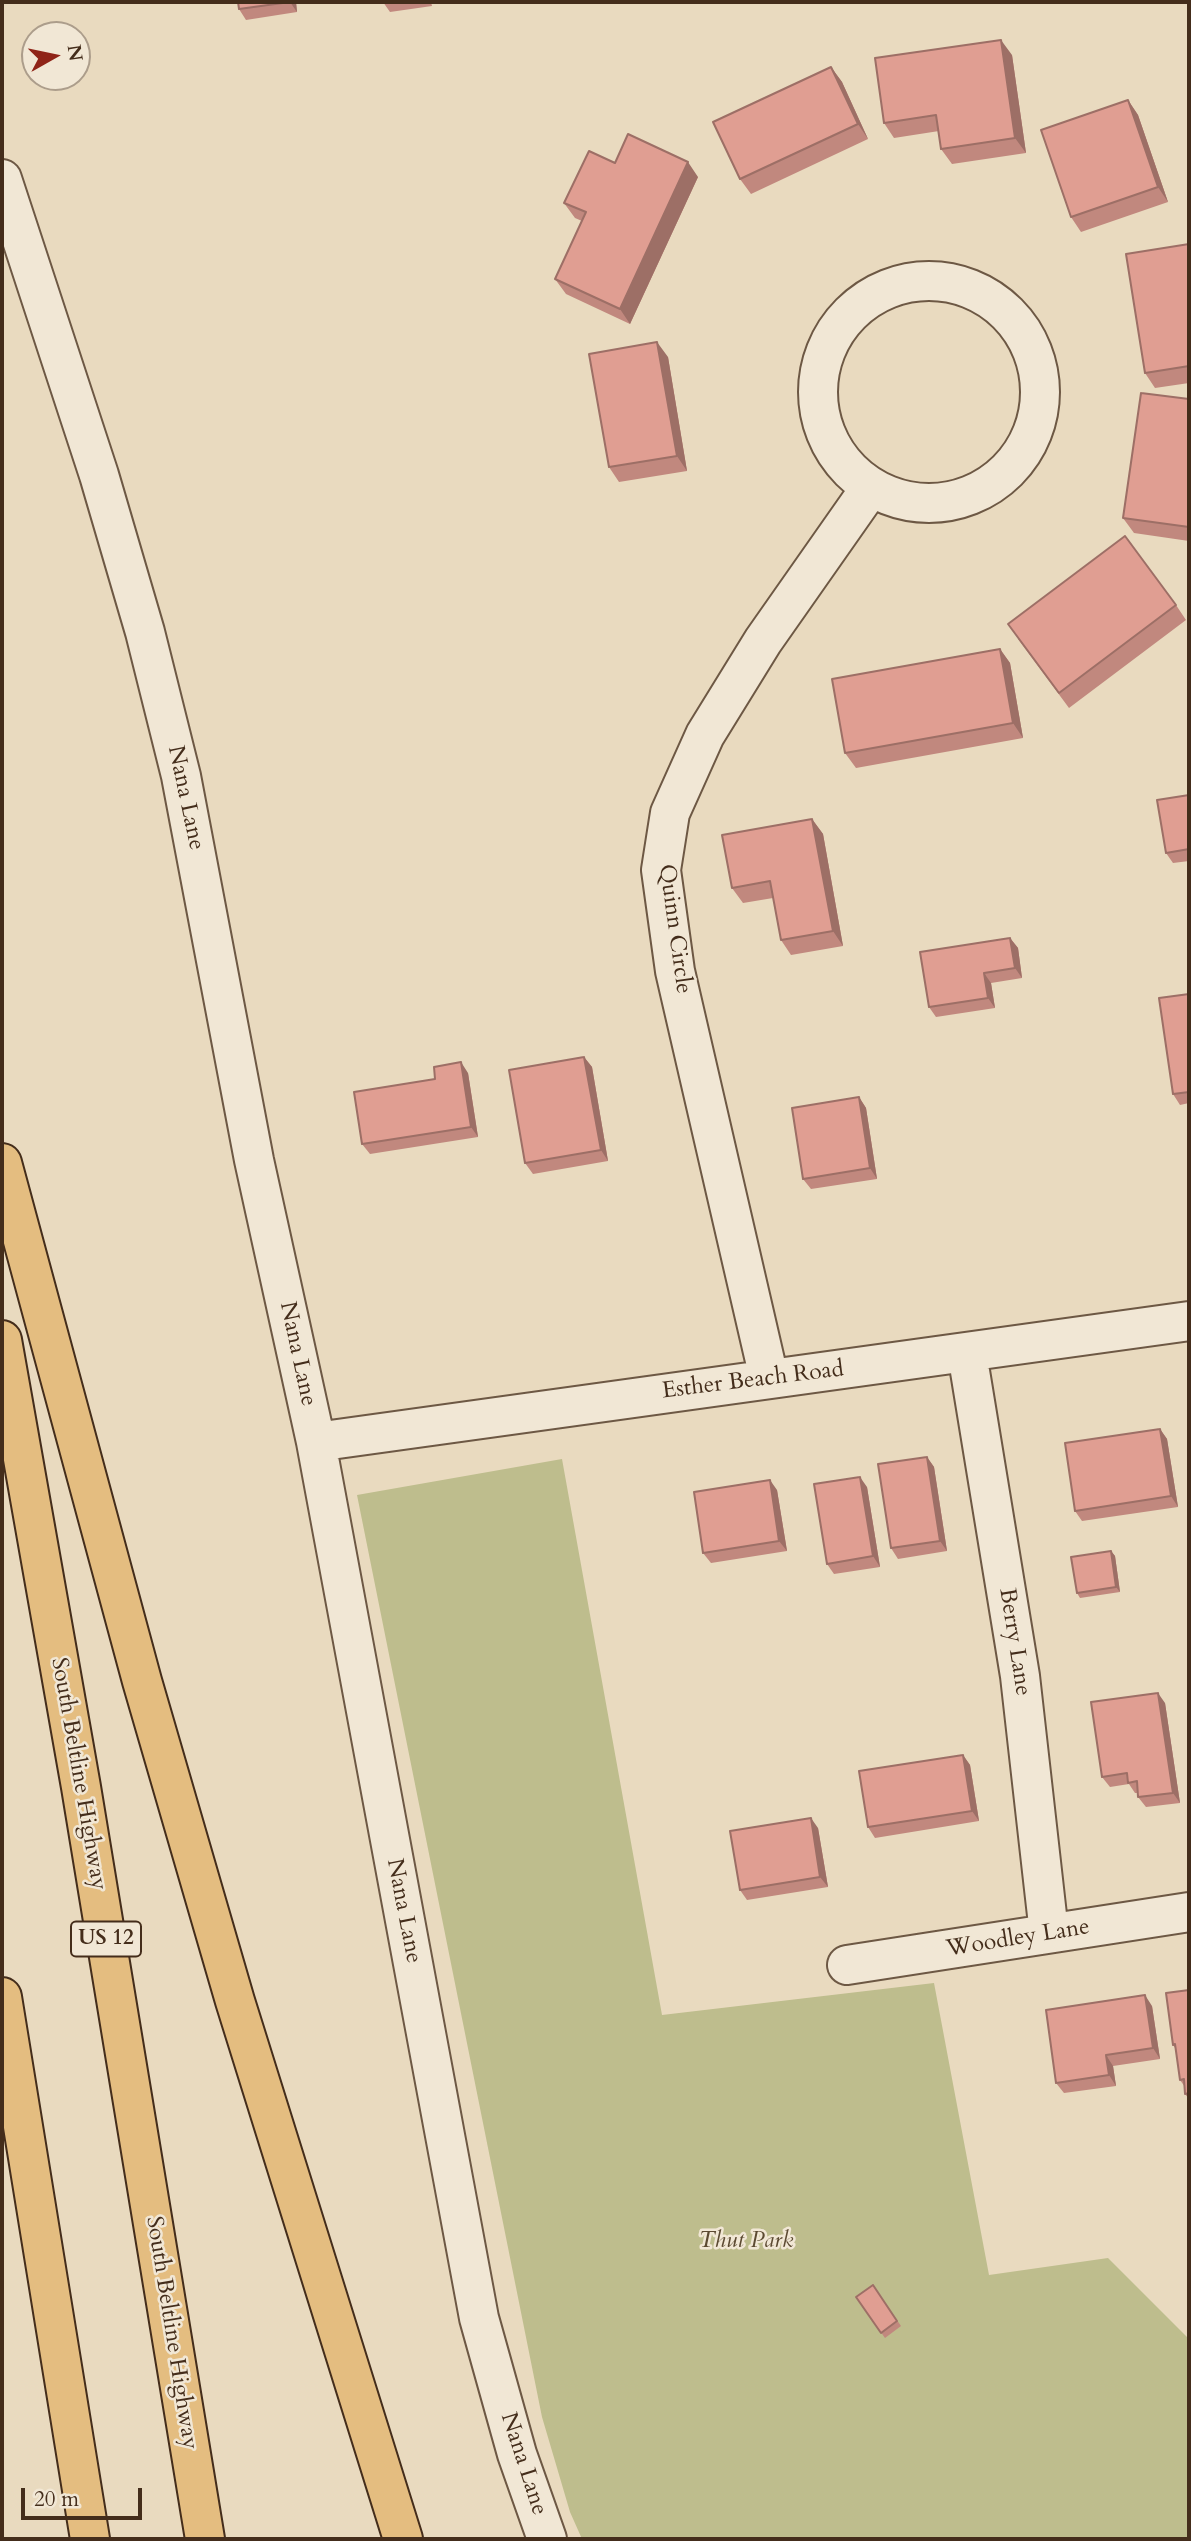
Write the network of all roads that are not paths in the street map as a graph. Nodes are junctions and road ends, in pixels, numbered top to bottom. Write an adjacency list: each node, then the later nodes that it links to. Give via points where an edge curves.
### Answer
1 (2, 179): 8 (street, Nana Lane, via 149,645 181,776 254,1160)
2 (871, 487): 2 (street, via 904,501 940,503 974,494 1005,474 1027,445 1039,411 1039,375 1028,341 1006,312 977,291 945,281 911,281 879,292 851,311 831,338 820,370 818,404 827,436 845,465); 7 (street, Quinn Circle, via 763,642 705,735 670,813 661,870 676,971)
3 (2, 1163): 15 (highway, via 234,2001)
4 (1189, 1321): 6 (street, Esther Beach Road)
5 (2, 1340): 14 (highway, South Beltline Highway / US 12)
6 (967, 1353): 7 (street, Esther Beach Road); 10 (street, Berry Lane, via 1020,1676)
7 (769, 1378): 8 (street, Esther Beach Road)
8 (316, 1442): 16 (street, Nana Lane, via 479,2318 517,2454)
9 (1189, 1912): 10 (street, Woodley Lane)
10 (1049, 1933): 11 (street, Woodley Lane)
11 (847, 1965)
12 (2, 1997): 13 (highway)
13 (90, 2539)
14 (205, 2539)
15 (403, 2539)
16 (547, 2539)

